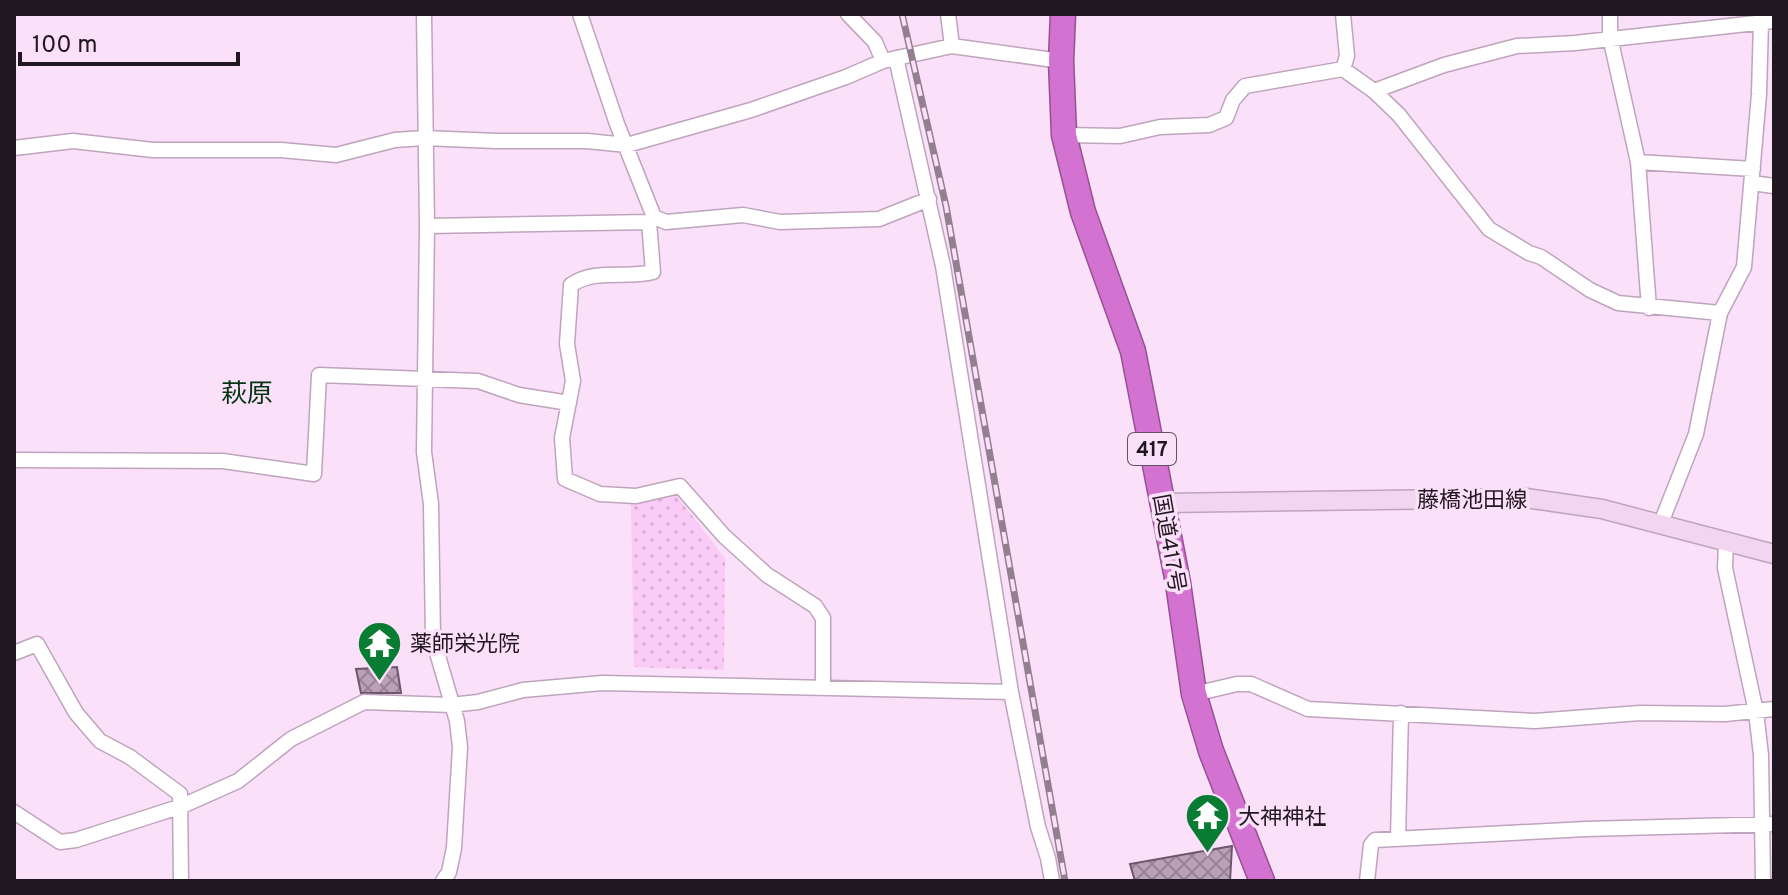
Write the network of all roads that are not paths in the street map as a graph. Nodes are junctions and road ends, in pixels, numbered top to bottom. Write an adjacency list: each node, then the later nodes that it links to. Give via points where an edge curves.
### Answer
1 (424, 14): 16 (street)
2 (580, 14): 17 (street)
3 (848, 14): 11 (street)
4 (948, 14): 10 (street)
5 (1063, 14): 12 (highway, 国道417号 / 417)
6 (1343, 14): 13 (street)
7 (1610, 14): 9 (street)
8 (1767, 22): 9 (street); 20 (street)
9 (1610, 37): 14 (street, via 1517,46); 19 (street)
10 (952, 46): 11 (street); 12 (street)
11 (890, 59): 17 (street, via 751,110); 22 (street)
12 (1061, 61): 15 (highway, 国道417号 / 417)
13 (1343, 69): 14 (street); 15 (street, via 1245,86 1226,118 1209,125 1160,127 1120,136)
14 (1374, 91): 25 (street, via 1489,229 1590,290 1618,303)
15 (1064, 135): 30 (highway, 国道417号 / 417, via 1083,212 1133,351)
16 (424, 138): 17 (street); 18 (street, via 336,155 153,150 73,141); 24 (street)
17 (627, 145): 23 (street)
18 (14, 148)
19 (1638, 162): 20 (street); 25 (street)
20 (1753, 176): 21 (street); 26 (street, via 1744,267)
21 (1774, 186)
22 (929, 199): 23 (street, via 879,219 780,222 743,215); 36 (street)
23 (652, 220): 24 (street); 28 (street, via 653,272 584,276 571,285)
24 (427, 226): 27 (street)
25 (1649, 308): 26 (street)
26 (1720, 313): 31 (street, via 1696,434)
27 (424, 378): 28 (street, via 478,381); 29 (street, via 319,375 314,474 223,461); 38 (street, via 433,639)
28 (569, 403): 35 (street, via 562,438 565,479 600,494 636,496 680,486 767,575 815,606 823,618)
29 (14, 460)
30 (1163, 503): 31 (main road, 藤橋池田線, via 1526,498); 37 (highway, 国道417号 / 417)
31 (1661, 523): 32 (main road, 藤橋池田線)
32 (1726, 542): 33 (main road, 藤橋池田線); 40 (street, via 1725,568)
33 (1774, 554)
34 (14, 653): 42 (street, via 37,644 76,713 100,741 180,794)
35 (823, 688): 36 (street); 38 (street, via 602,683 523,690)
36 (1011, 692): 48 (street)
37 (1194, 694): 41 (street, via 1251,684 1308,709); 49 (highway, 国道417号 / 417)
38 (451, 705): 42 (street, via 364,702 291,739 238,781); 46 (street, via 460,747)
39 (1774, 709): 40 (street)
40 (1756, 712): 41 (street, via 1535,721); 44 (street)
41 (1401, 713): 45 (street)
42 (182, 806): 43 (street, via 60,842); 47 (street)
43 (14, 812)
44 (1769, 823): 45 (street); 51 (street)
45 (1398, 839): 50 (street, via 1375,840 1371,845)
46 (450, 878)
47 (181, 881)
48 (1052, 881)
49 (1262, 881)
50 (1367, 881)
51 (1763, 881)

